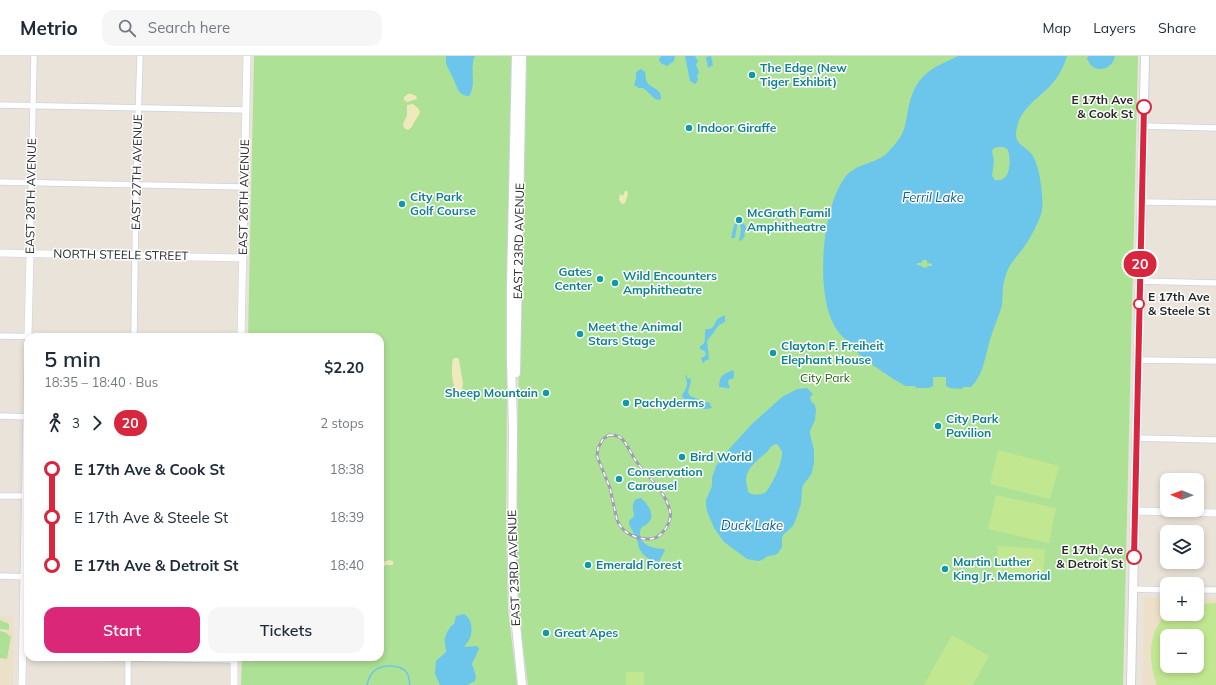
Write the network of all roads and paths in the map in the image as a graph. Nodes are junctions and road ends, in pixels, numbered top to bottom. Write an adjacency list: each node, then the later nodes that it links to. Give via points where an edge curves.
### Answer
1 (34, 56): 8 (street, EAST 28TH AVENUE)
2 (140, 56): 9 (street, EAST 27TH AVENUE)
3 (247, 56): 10 (street, EAST 26TH AVENUE)
4 (516, 56): 34 (main road, EAST 23RD AVENUE, via 511,313)
5 (522, 56): 34 (main road, EAST 23RD AVENUE, via 517,360)
6 (1145, 56): 11 (main road)
7 (0, 105): 8 (street)
8 (33, 106): 9 (street); 14 (street, EAST 28TH AVENUE)
9 (138, 108): 10 (street); 15 (street, EAST 27TH AVENUE)
10 (246, 110): 16 (street, EAST 26TH AVENUE)
11 (1143, 126): 12 (street); 17 (main road)
12 (1216, 128)
13 (0, 182): 14 (street)
14 (32, 182): 15 (street); 20 (street, EAST 28TH AVENUE)
15 (136, 185): 16 (street); 21 (street, EAST 27TH AVENUE)
16 (244, 187): 22 (street, EAST 26TH AVENUE)
17 (1142, 202): 18 (street); 23 (main road)
18 (1216, 203)
19 (0, 253): 20 (street, NORTH STEELE STREET)
20 (30, 253): 21 (street, NORTH STEELE STREET); 25 (street, EAST 28TH AVENUE)
21 (135, 256): 22 (street, NORTH STEELE STREET); 26 (street, EAST 27TH AVENUE)
22 (243, 258): 27 (street, EAST 26TH AVENUE)
23 (1140, 281): 24 (street); 30 (main road)
24 (1216, 283)
25 (28, 333)
26 (134, 333)
27 (241, 333)
28 (0, 336): 29 (street)
29 (24, 337)
30 (1138, 360): 31 (street); 35 (main road)
31 (1216, 361)
32 (0, 416): 33 (street)
33 (24, 417)
34 (513, 426): 53 (main road, EAST 23RD AVENUE, via 513,587)
35 (1136, 438): 36 (street); 39 (main road)
36 (1216, 440)
37 (0, 496): 38 (street)
38 (24, 496)
39 (1135, 511): 40 (street); 43 (main road)
40 (1216, 513)
41 (0, 576): 42 (street)
42 (24, 577)
43 (1133, 589): 44 (street); 54 (main road)
44 (1160, 590)
45 (1204, 590): 46 (street)
46 (1216, 590)
47 (24, 661): 50 (street)
48 (128, 661): 51 (street)
49 (234, 661): 52 (street)
50 (22, 685)
51 (128, 685)
52 (234, 685)
53 (522, 685)
54 (1131, 685)

